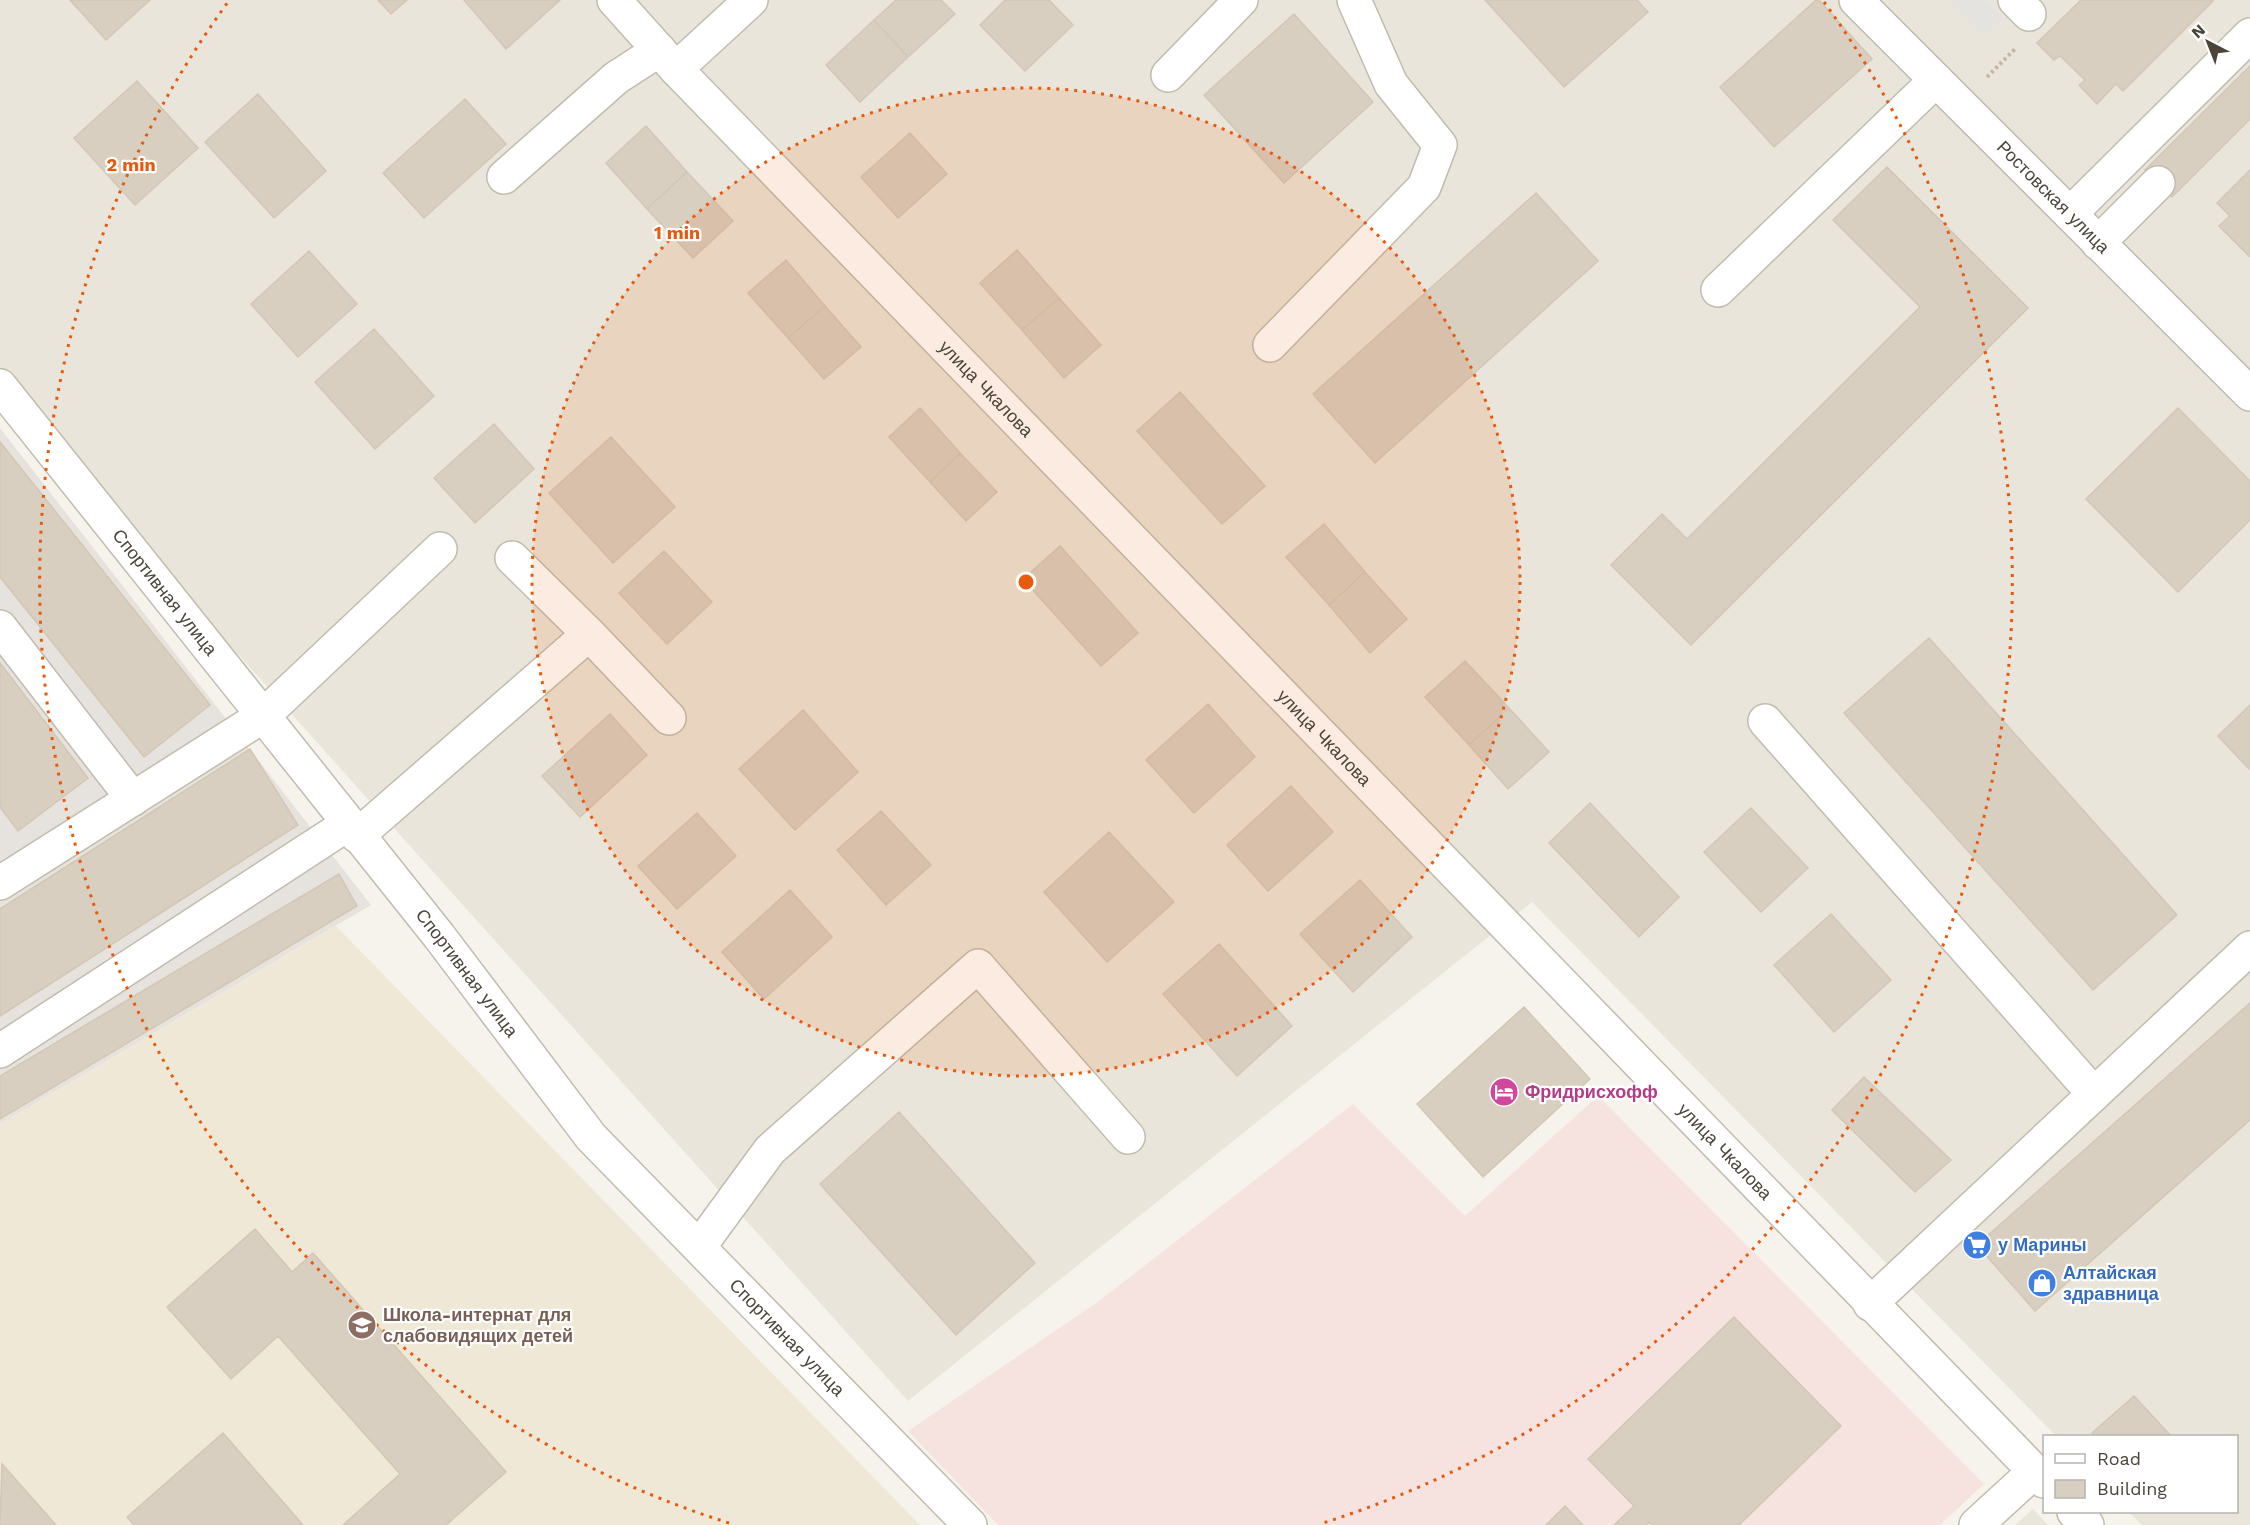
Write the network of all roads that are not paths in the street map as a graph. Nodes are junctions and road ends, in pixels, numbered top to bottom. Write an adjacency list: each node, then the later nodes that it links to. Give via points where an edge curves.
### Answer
1 (614, 0): 7 (street, улица Чкалова)
2 (752, 0): 7 (street)
3 (1241, 0): 8 (street)
4 (1354, 0): 15 (street, via 1391,84 1440,145 1424,187)
5 (1856, 0): 9 (street, Ростовская улица)
6 (2250, 35): 12 (street)
7 (668, 60): 10 (street, via 616,78); 33 (street, улица Чкалова)
8 (1168, 75)
9 (1936, 80): 12 (street, Ростовская улица); 14 (street)
10 (504, 177)
11 (2158, 183): 13 (street)
12 (2070, 214): 13 (street, Ростовская улица)
13 (2098, 243): 17 (street, Ростовская улица)
14 (1718, 290)
15 (1270, 345)
16 (0, 386): 22 (street, Спортивная улица)
17 (2250, 394)
18 (440, 549): 22 (street)
19 (512, 558): 21 (street)
20 (0, 627): 25 (street)
21 (589, 634): 23 (street); 26 (street)
22 (263, 716): 25 (street); 26 (street, Спортивная улица)
23 (669, 718)
24 (1764, 721): 30 (street)
25 (133, 799): 27 (street)
26 (352, 830): 29 (street); 32 (street, Спортивная улица, via 439,936 591,1137)
27 (1, 880)
28 (2250, 948): 30 (street)
29 (0, 1051)
30 (2094, 1094): 33 (street)
31 (1128, 1137): 32 (street, via 978,966 770,1150)
32 (699, 1247): 36 (street, Спортивная улица)
33 (1870, 1304): 34 (street, улица Чкалова)
34 (2040, 1476): 37 (street)
35 (2075, 1513): 38 (street)
36 (970, 1525)
37 (1976, 1525)
38 (2087, 1525)

